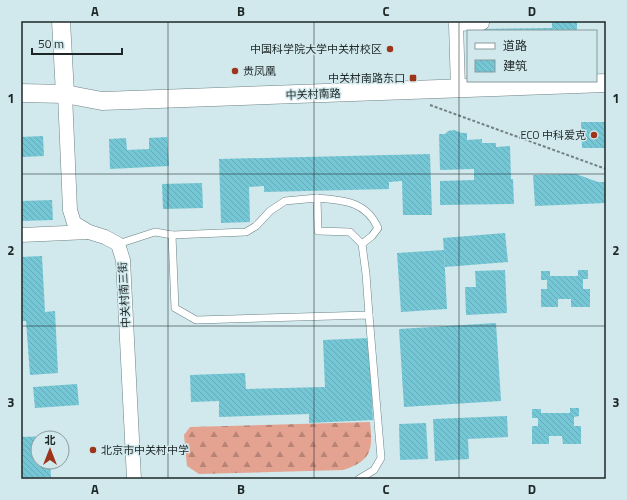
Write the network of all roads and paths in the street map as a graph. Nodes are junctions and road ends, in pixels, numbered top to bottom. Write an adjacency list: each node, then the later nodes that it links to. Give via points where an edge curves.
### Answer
1 (61, 21): 6 (street)
2 (482, 21): 4 (street, via 482,24 456,24)
3 (606, 83): 4 (street, 中关村南路)
4 (458, 88): 6 (street, 中关村南路, via 102,101)
5 (21, 93): 6 (street, 中关村南路)
6 (65, 94): 10 (street, via 70,210 74,223)
7 (430, 105): 8 (path)
8 (606, 169)
9 (317, 198): 12 (lane, via 286,201 246,232); 14 (lane, via 318,231 350,232); 14 (lane, via 341,200 360,206 373,217 378,228)
10 (89, 232): 11 (street); 13 (street)
11 (21, 235)
12 (172, 235): 13 (lane, via 155,232); 15 (lane, via 175,308 196,320)
13 (118, 244): 16 (street, 中关村南三街, via 123,260)
14 (362, 244): 15 (lane)
15 (369, 315): 17 (lane, via 381,458 374,470)
16 (134, 479)
17 (359, 479)

